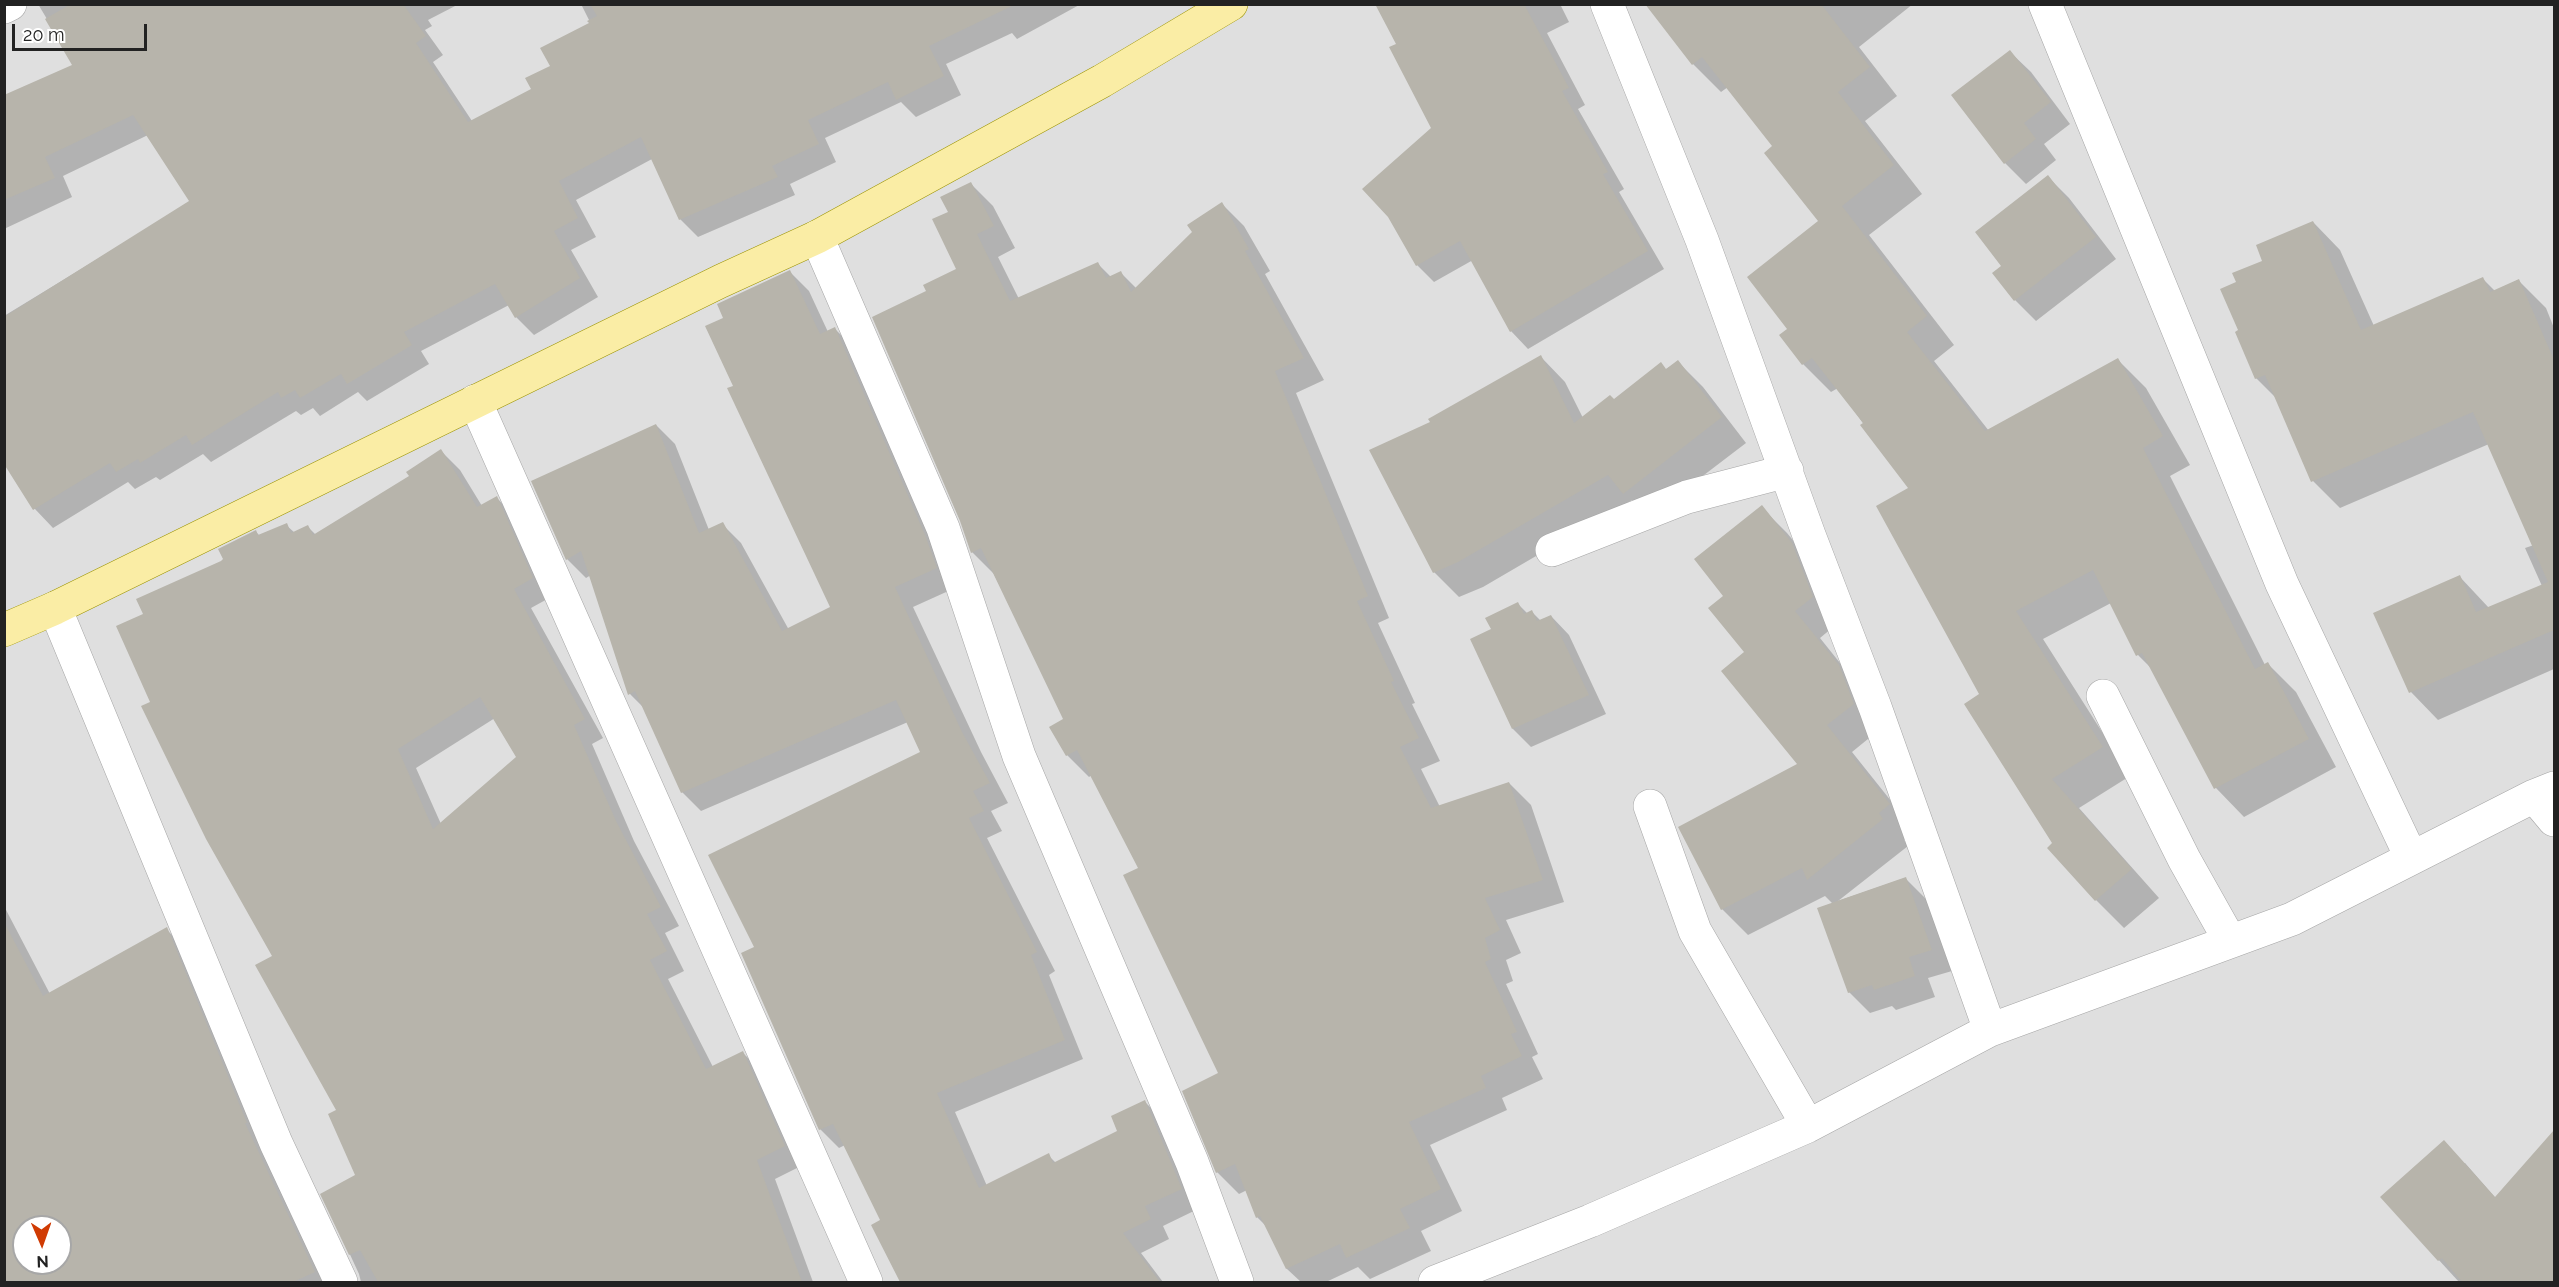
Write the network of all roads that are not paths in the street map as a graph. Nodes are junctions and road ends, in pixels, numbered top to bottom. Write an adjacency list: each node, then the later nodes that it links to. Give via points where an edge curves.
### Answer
1 (10, 4): 5 (street)
2 (1230, 4): 6 (main road, via 1102,81)
3 (1607, 4): 8 (street, via 1702,240)
4 (2045, 4): 15 (street, via 2282,584)
5 (4, 7)
6 (818, 237): 7 (main road); 21 (street, via 943,528 1019,756 1192,1162)
7 (475, 401): 10 (main road); 20 (street)
8 (1787, 471): 9 (street, via 1687,497); 17 (street)
9 (1552, 550)
10 (55, 608): 11 (main road); 19 (street, via 276,1143)
11 (4, 630)
12 (2103, 696): 16 (street, via 2184,859)
13 (2548, 802): 15 (street)
14 (1650, 806): 18 (street, via 1695,931)
15 (2411, 857): 16 (street, via 2292,919)
16 (2230, 941): 17 (street)
17 (1990, 1030): 18 (street)
18 (1808, 1126): 22 (street, via 1590,1221)
19 (341, 1282)
20 (866, 1282)
21 (1237, 1282)
22 (1435, 1282)

